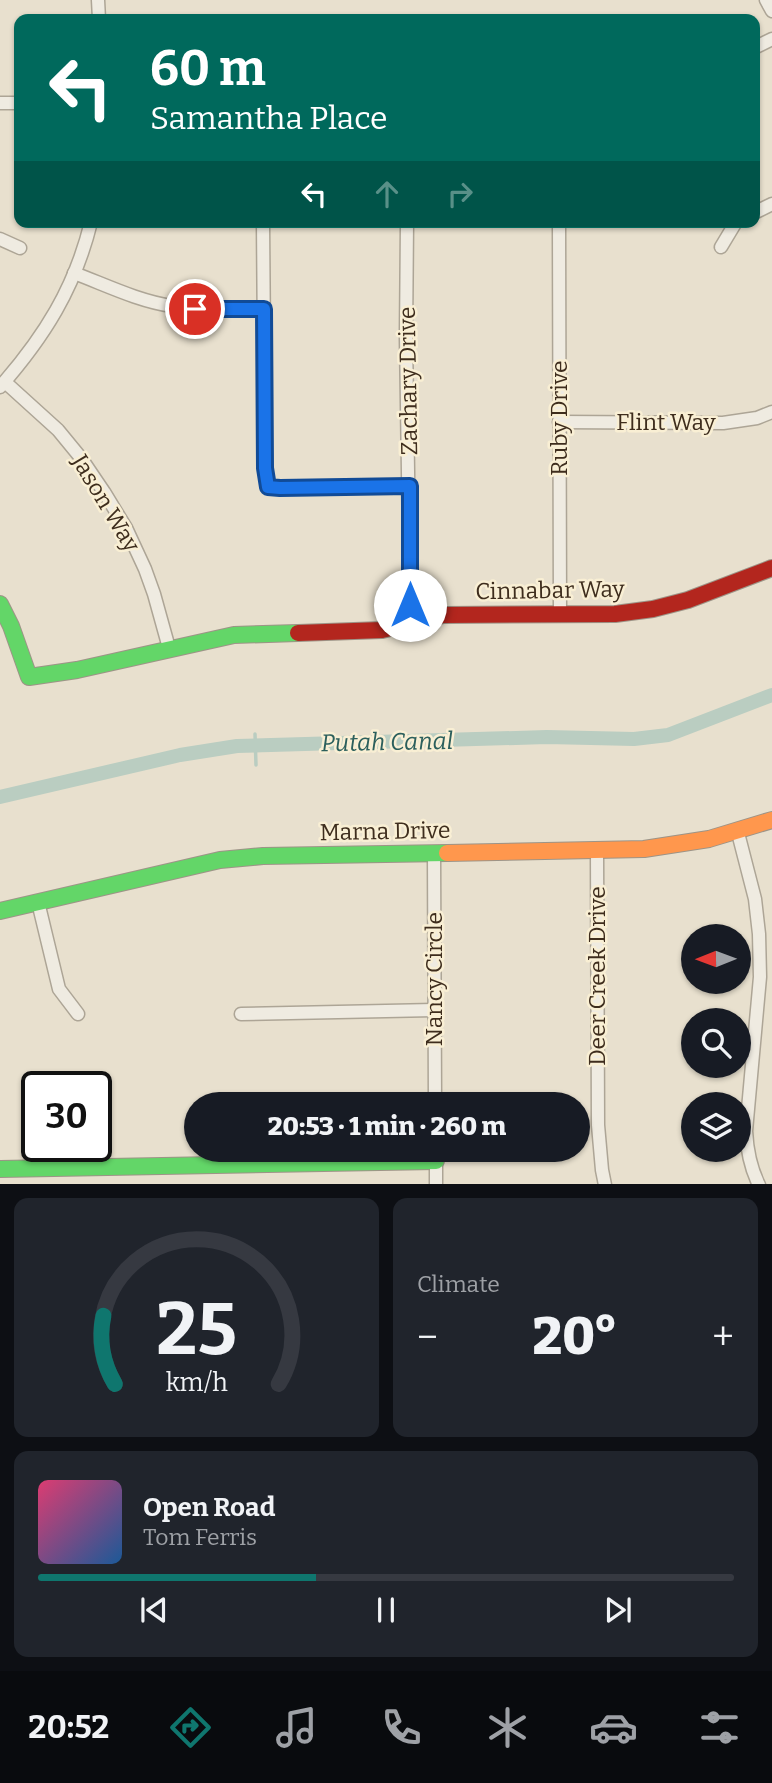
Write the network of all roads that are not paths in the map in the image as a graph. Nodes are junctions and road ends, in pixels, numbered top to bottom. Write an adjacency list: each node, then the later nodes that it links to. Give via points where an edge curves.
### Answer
1 (766, 0): 2 (street)
2 (772, 11)
3 (89, 228): 11 (street)
4 (263, 228): 12 (street)
5 (407, 228): 16 (street, Zachary Drive)
6 (559, 228): 15 (street, Ruby Drive)
7 (732, 228): 9 (street)
8 (0, 239): 10 (street)
9 (721, 247)
10 (20, 248)
11 (74, 274): 12 (street, via 171,306); 13 (street, via 45,331)
12 (264, 309): 16 (street, via 268,487)
13 (2, 384): 21 (street, Jason Way, via 58,430 104,492 145,569)
14 (772, 412): 15 (street, Flint Way, via 723,423)
15 (559, 422): 19 (street, Ruby Drive)
16 (410, 486): 20 (street, Zachary Drive)
17 (772, 568): 19 (street, Cinnabar Way, via 658,608)
18 (0, 604): 21 (street, Cinnabar Way, via 29,677)
19 (560, 614): 20 (street, Cinnabar Way, via 443,615)
20 (414, 623): 21 (street, Cinnabar Way, via 382,631 234,635)
21 (169, 648)
22 (772, 820): 23 (street, Marna Drive)
23 (738, 832): 24 (street, Marna Drive, via 674,846); 37 (street, via 759,934 760,977 746,1130 747,1150)
24 (597, 851): 25 (street, Marna Drive); 36 (street, Deer Creek Drive, via 598,1125)
25 (433, 853): 26 (street, Marna Drive, via 220,860); 28 (street, Nancy Circle)
26 (38, 902): 27 (street, Marna Drive); 29 (street, via 60,989)
27 (0, 911)
28 (434, 1010): 30 (street); 31 (street, Nancy Circle)
29 (78, 1014)
30 (241, 1014)
31 (435, 1092)
32 (218, 1162): 34 (street)
33 (436, 1162): 35 (street)
34 (0, 1169)
35 (436, 1184)
36 (605, 1184)
37 (759, 1184)

